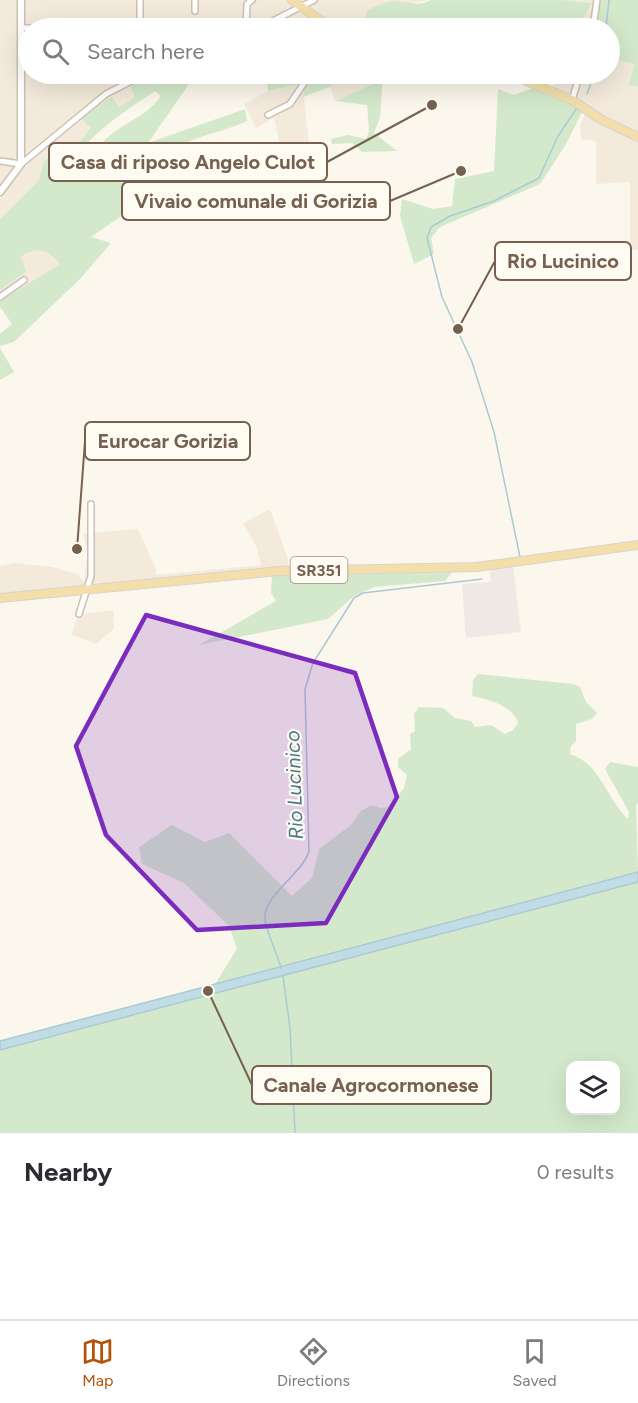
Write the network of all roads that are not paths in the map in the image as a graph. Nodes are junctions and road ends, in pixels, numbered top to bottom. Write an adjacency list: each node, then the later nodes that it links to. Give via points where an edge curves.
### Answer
1 (21, 0): 11 (street)
2 (140, 0): 12 (street)
3 (189, 0): 4 (street)
4 (195, 0): 10 (street)
5 (252, 0): 13 (street, via 247,4)
6 (292, 0): 9 (main road)
7 (314, 0): 9 (street)
8 (597, 0): 16 (street)
9 (299, 7): 14 (street); 15 (main road)
10 (195, 11)
11 (21, 18)
12 (140, 18)
13 (246, 18)
14 (278, 18)
15 (316, 18)
16 (594, 18)
17 (21, 84): 26 (street)
18 (124, 84): 26 (street, via 73,119)
19 (303, 84): 23 (street, via 290,104)
20 (534, 84): 22 (main road)
21 (579, 84): 22 (street)
22 (576, 102): 24 (main road)
23 (268, 116)
24 (638, 137)
25 (0, 161): 26 (street)
26 (21, 164): 27 (street)
27 (0, 192)
28 (24, 280): 29 (street)
29 (0, 297)
30 (91, 504): 32 (street)
31 (638, 545): 32 (main road, SR351, via 477,567 279,571)
32 (88, 589): 33 (main road, SR351); 34 (street)
33 (0, 598)
34 (79, 614)

